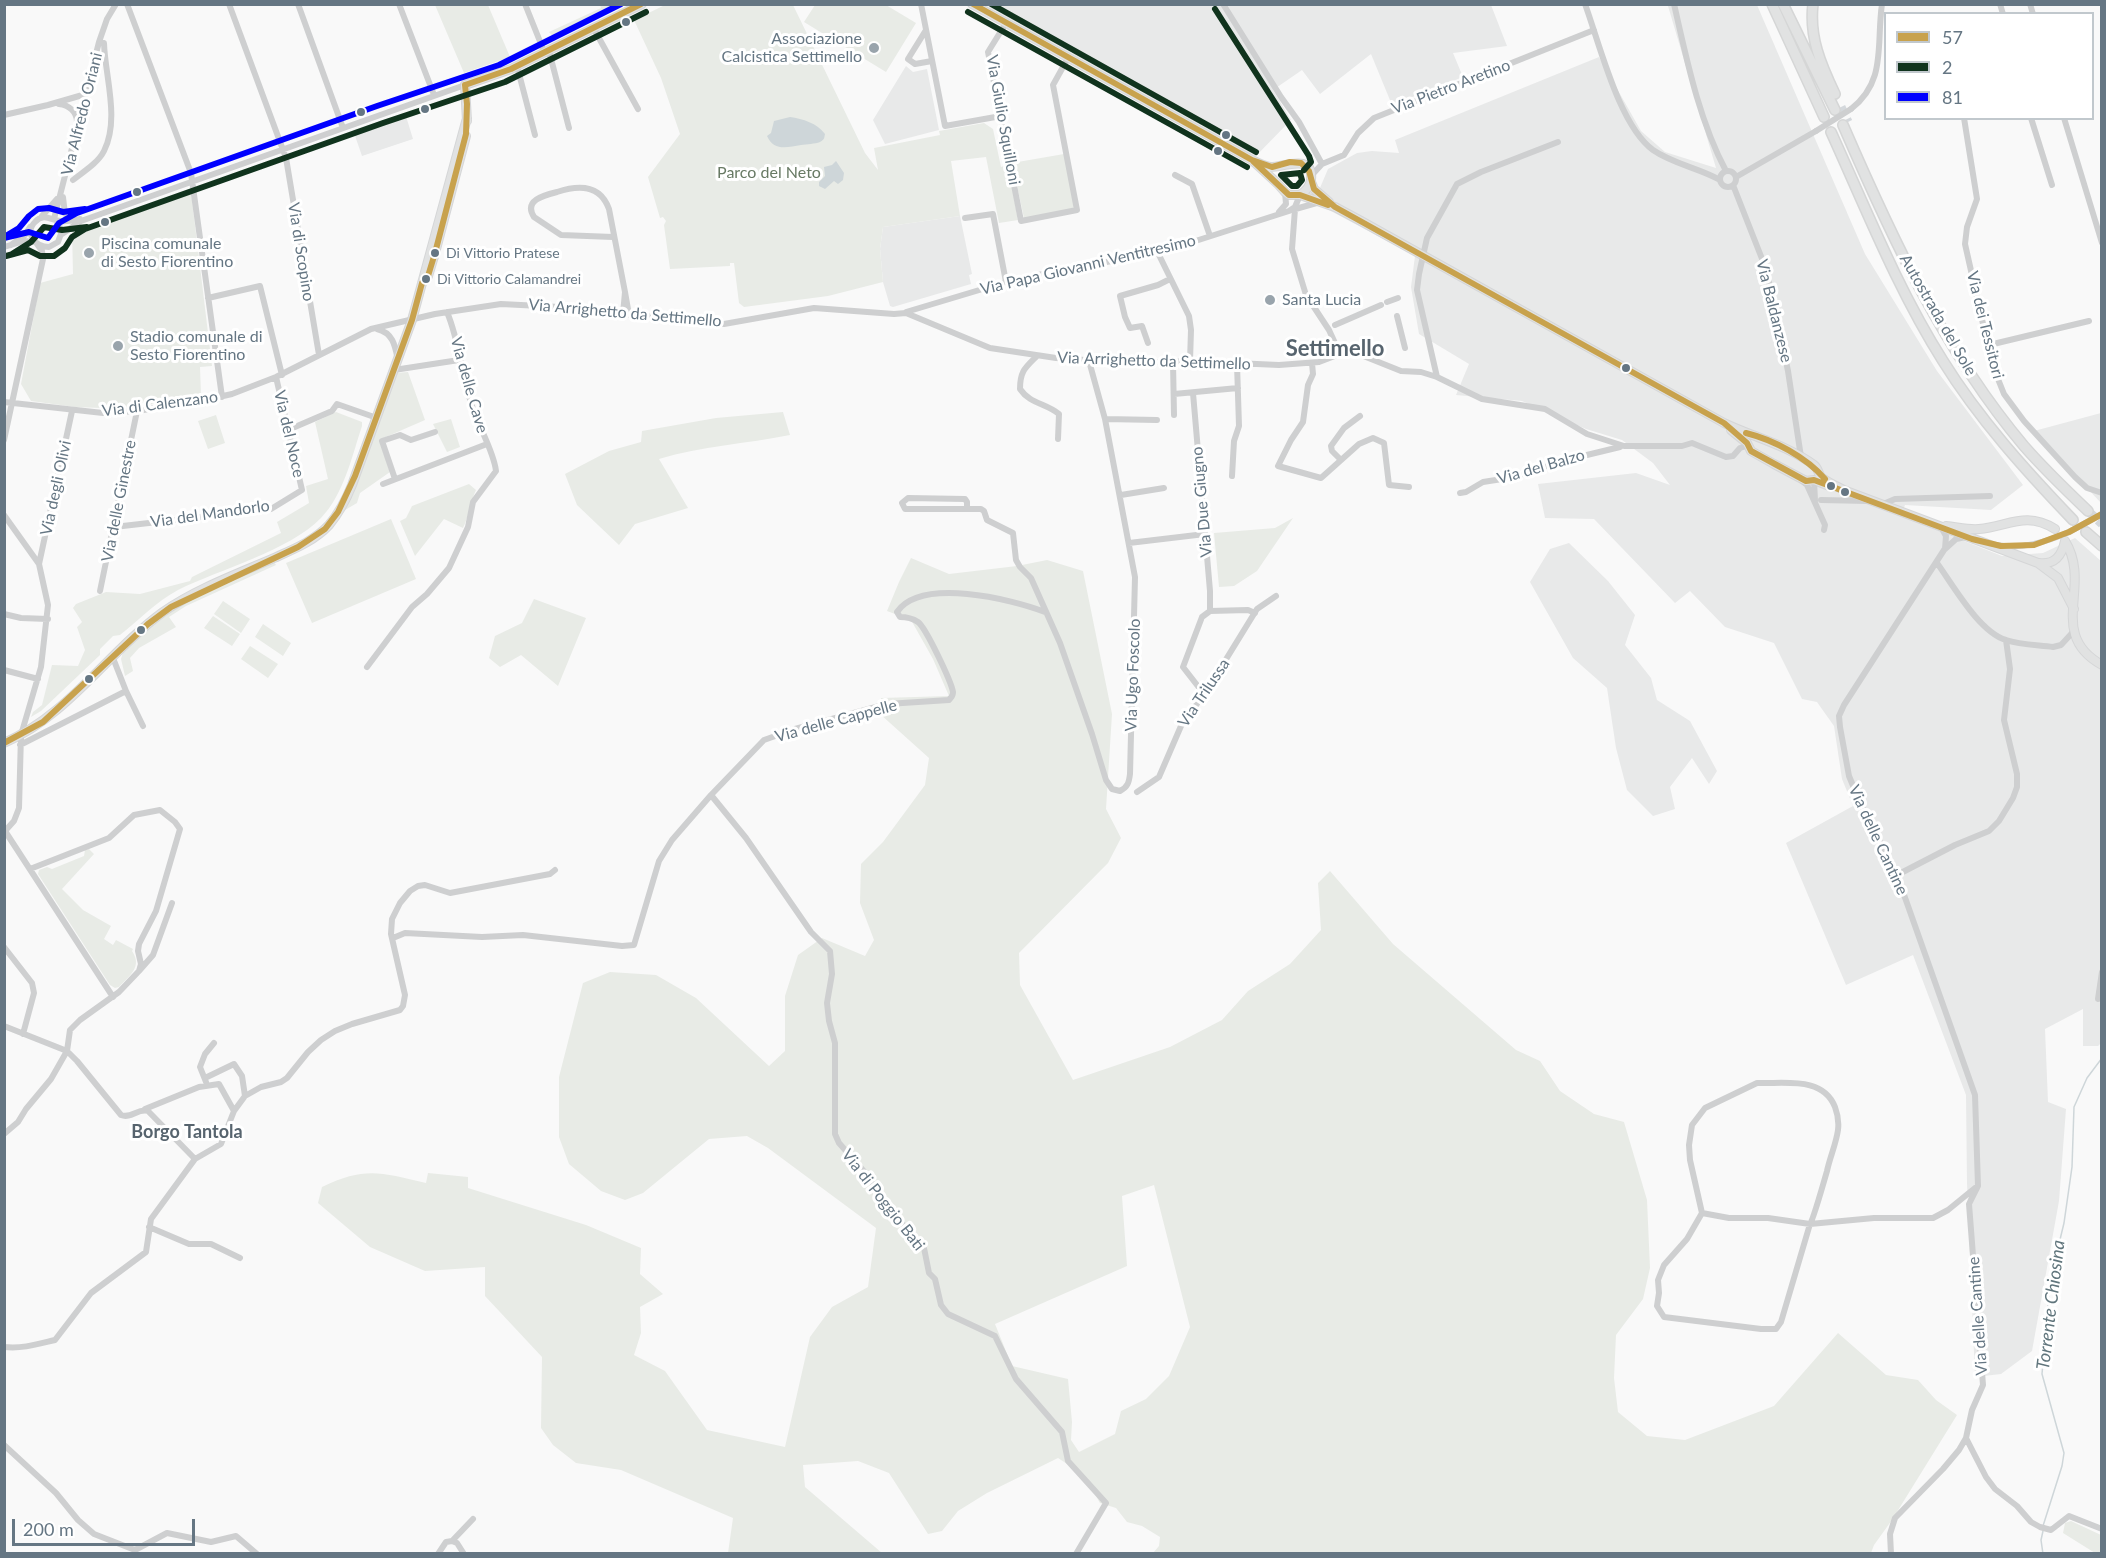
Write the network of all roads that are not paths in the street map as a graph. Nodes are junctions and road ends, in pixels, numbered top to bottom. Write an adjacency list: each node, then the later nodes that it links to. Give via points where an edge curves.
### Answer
1 (116, 4): 21 (street, Via Alfredo Oriani)
2 (127, 4): 54 (street)
3 (229, 4): 44 (street, Via di Scopino)
4 (298, 4): 39 (street)
5 (399, 4): 28 (street)
6 (525, 4): 22 (street)
7 (642, 4): 18 (main road)
8 (921, 4): 19 (street)
9 (972, 4): 17 (main road)
10 (1222, 4): 46 (street)
11 (1585, 4): 20 (street)
12 (1674, 4): 48 (street, via 1698,101)
13 (1772, 4): 33 (highway)
14 (1783, 4): 15 (highway, via 1838,108 1815,49)
15 (1813, 4)
16 (1882, 4): 50 (street, bridge, via 1876,75 1868,94 1851,109)
17 (1006, 23): 23 (main road); 32 (street, Via Giulio Squilloni, via 988,52)
18 (594, 29): 22 (main road); 30 (street)
19 (926, 29): 24 (street); 24 (street, via 908,59 915,64)
20 (1594, 30): 46 (street, Via Pietro Aretino, via 1374,118 1344,155); 53 (street, via 1623,110 1639,136 1665,157)
21 (99, 42): 27 (street, Via Alfredo Oriani); 52 (street, Via Alfredo Oriani, via 105,42 110,122 104,151)
22 (547, 52): 25 (main road); 40 (street)
23 (1068, 58): 32 (street, Via Giulio Squilloni, via 1053,85 1077,210 1021,221); 45 (main road)
24 (932, 61): 32 (street, via 946,126)
25 (517, 66): 26 (main road); 42 (street)
26 (465, 85): 28 (street); 86 (main road, via 467,118)
27 (86, 94): 29 (street); 38 (street, Via Alfredo Oriani)
28 (434, 95): 39 (street)
29 (55, 103): 31 (street); 38 (street, via 72,109)
30 (638, 109)
31 (4, 115)
32 (1001, 116)
33 (1824, 117)
34 (1964, 120): 91 (street, Via dei Tessitori, via 1977,199 1965,244)
35 (2032, 120): 57 (street)
36 (2065, 120): 74 (street)
37 (1845, 124): 152 (highway, Autostrada del Sole, via 1866,178 1941,329 2024,445)
38 (77, 125): 58 (street, Via Alfredo Oriani)
39 (343, 128): 44 (street)
40 (569, 128)
41 (1831, 132): 155 (highway, Autostrada del Sole, via 1893,268 1943,361 2011,453)
42 (535, 135)
43 (1558, 142): 77 (street, via 1457,184 1427,238)
44 (283, 149): 54 (street); 94 (street, Via di Scopino)
45 (1252, 160): 47 (main road, via 1267,166); 55 (main road)
46 (1322, 164): 51 (street, Via Pietro Aretino)
47 (1285, 165): 51 (main road, via 1301,163 1310,171); 55 (main road)
48 (1726, 171): 50 (street); 53 (street)
49 (1175, 175): 71 (street, via 1192,184)
50 (1736, 177): 56 (street)
51 (1311, 179): 60 (main road); 62 (main road, via 1317,192)
52 (73, 180)
53 (1720, 180): 56 (street, via 1725,186)
54 (193, 182): 65 (street); 80 (street)
55 (1278, 184): 59 (main road)
56 (1733, 185): 125 (street, Via Baldanzese, via 1766,269)
57 (2052, 185)
58 (64, 186): 64 (street, Via Alfredo Oriani); 68 (street, Via Alfredo Oriani); 69 (street, Via Alfredo Oriani, via 52,207)
59 (1285, 192): 60 (main road); 66 (street, via 1286,204)
60 (1300, 195): 61 (main road); 63 (street)
61 (1320, 202): 62 (main road); 63 (street, Via Papa Giovanni Ventitresimo)
62 (1335, 207): 77 (main road)
63 (1292, 210): 66 (street, Via Papa Giovanni Ventitresimo); 88 (street, via 1292,249 1306,295)
64 (65, 214)
65 (93, 217): 68 (street); 70 (street)
66 (1270, 217): 71 (street, Via Papa Giovanni Ventitresimo)
67 (965, 218): 79 (street, via 993,214)
68 (55, 219): 69 (street); 70 (street)
69 (37, 220): 73 (street, via 31,234); 75 (street, Via Alfredo Oriani, via 25,235)
70 (62, 234): 73 (street, via 54,245 46,248)
71 (1210, 236): 76 (street, Via Papa Giovanni Ventitresimo)
72 (613, 237): 72 (street, via 606,201 585,187 538,198 531,206 534,217 558,234); 84 (street)
73 (36, 243): 75 (street, via 24,241); 110 (street, via 43,256)
74 (2102, 243)
75 (8, 246)
76 (1158, 252): 78 (street); 79 (street, Via Papa Giovanni Ventitresimo)
77 (1423, 255): 105 (street, via 1418,290); 118 (main road)
78 (1170, 279): 90 (street, via 1120,296 1130,328 1142,326); 100 (street, via 1189,316)
79 (1006, 282): 83 (street, Via Papa Giovanni Ventitresimo)
80 (208, 298): 104 (street, Via del Noce, via 260,286); 109 (street)
81 (1398, 298): 88 (street)
82 (447, 312): 84 (street, Via Arrighetto da Settimello, via 516,304); 86 (street, Via Arrighetto da Settimello); 97 (street, Via delle Cave)
83 (906, 313): 84 (street, Via Arrighetto da Settimello, via 814,308 724,324); 95 (street, Via Arrighetto da Settimello, via 990,348)
84 (626, 314)
85 (1398, 314): 92 (street)
86 (412, 320): 89 (street, Via di Calenzano); 96 (main road)
87 (2089, 321): 91 (street)
88 (1331, 327): 93 (street)
89 (373, 329): 94 (street, Via di Calenzano); 96 (street, via 390,335)
90 (1148, 343)
91 (1989, 345): 144 (street, Via dei Tessitori, via 2000,385 2013,406 2075,477 2087,488)
92 (1405, 348)
93 (1340, 354): 101 (street, Via Arrighetto da Settimello); 105 (street, Via Arrighetto da Settimello, via 1356,353 1401,371)
94 (319, 355): 104 (street, Via di Calenzano)
95 (1037, 356): 98 (street, Via Arrighetto da Settimello); 123 (street, via 1022,372 1020,389 1035,403 1059,414)
96 (398, 360): 103 (main road)
97 (459, 360): 103 (street); 126 (street, Via delle Cave)
98 (1089, 361): 99 (street, Via Arrighetto da Settimello); 116 (street, Via Ugo Foscolo)
99 (1173, 362): 100 (street, Via Arrighetto da Settimello); 108 (street)
100 (1190, 362): 102 (street, Via Arrighetto da Settimello)
101 (1312, 363): 102 (street, Via Arrighetto da Settimello); 132 (street, via 1303,422 1278,466 1321,478)
102 (1237, 364): 106 (street)
103 (394, 370): 115 (main road)
104 (279, 376): 109 (street, Via di Calenzano); 119 (street, Via del Noce)
105 (1437, 377): 128 (street, Via Arrighetto da Settimello, via 1482,399 1545,409 1587,434)
106 (1238, 388): 107 (street); 134 (street, via 1239,426)
107 (1193, 393): 108 (street); 161 (street, Via Due Giugno)
108 (1174, 394): 113 (street)
109 (222, 397): 112 (street, Via di Calenzano)
110 (8, 403): 111 (street, Via di Calenzano); 124 (street)
111 (72, 411): 112 (street, Via di Calenzano); 169 (street, Via degli Olivi)
112 (137, 411): 157 (street, Via delle Ginestre)
113 (1174, 415)
114 (1360, 416): 132 (street, via 1344,428 1331,446)
115 (376, 418): 119 (street, via 337,404 332,411); 180 (main road, via 344,504 325,529 298,547 177,603)
116 (1106, 419): 117 (street); 145 (street, Via Ugo Foscolo)
117 (1157, 420)
118 (1724, 423): 120 (main road); 122 (main road)
119 (288, 430): 142 (street, Via del Noce)
120 (1732, 431): 127 (main road); 129 (street)
121 (435, 432): 136 (street, via 411,440 400,435 382,441)
122 (1759, 436): 127 (main road, via 1751,439); 130 (main road)
123 (1058, 439)
124 (4, 440)
125 (1798, 441): 130 (street); 131 (street, Via Baldanzese)
126 (487, 444): 136 (street); 182 (street, Via delle Cave, via 496,471 473,502 468,527 449,568 412,607)
127 (1749, 445): 129 (street, Via Arrighetto da Settimello); 135 (main road, via 1751,451)
128 (1624, 446): 129 (street, Via Arrighetto da Settimello, via 1692,443 1726,457); 143 (street, Via del Balzo, via 1581,455 1515,477 1483,482)
129 (1738, 450)
130 (1787, 450): 131 (main road)
131 (1802, 459): 133 (main road)
132 (1341, 460): 139 (street, via 1367,439 1378,439 1384,442 1389,485)
133 (1818, 470): 137 (main road); 141 (main road)
134 (1232, 476)
135 (1796, 476): 137 (main road, via 1808,482); 151 (street, via 1807,485)
136 (395, 479): 138 (street)
137 (1814, 480): 141 (main road); 151 (street)
138 (383, 484)
139 (1409, 487)
140 (1164, 488): 145 (street)
141 (1840, 489): 147 (street); 148 (main road)
142 (302, 490): 157 (street, Via del Mandorlo, via 271,509)
143 (1460, 493)
144 (2102, 493)
145 (1120, 495): 164 (street, Via Ugo Foscolo)
146 (1990, 496): 149 (street, via 1895,500)
147 (1821, 500): 148 (street); 151 (street)
148 (1868, 501): 149 (main road)
149 (1881, 506): 156 (main road)
150 (967, 508): 150 (street, via 904,509 902,503 908,498 965,499); 174 (street, via 984,510 987,520 1013,533 1016,560 1031,578)
151 (1816, 508): 159 (street)
152 (2088, 512)
153 (2102, 514): 163 (street, bridge, via 2069,532 2025,546)
154 (4, 515): 169 (street)
155 (2073, 520)
156 (1939, 526): 158 (main road, via 1980,529 2030,520); 162 (main road, via 1964,532); 166 (street, via 1946,536)
157 (114, 527): 170 (street, Via delle Ginestre)
158 (2055, 529)
159 (1824, 530)
160 (2086, 532): 165 (highway)
161 (1205, 534): 164 (street); 173 (street, Via Due Giugno)
162 (1970, 538): 163 (main road); 166 (street, via 1956,539)
163 (1981, 542): 168 (main road)
164 (1129, 543): 174 (street, Via Ugo Foscolo, via 1135,577 1130,774 1128,786 1120,791 1112,789 1106,780 1066,658)
165 (2102, 546)
166 (1944, 550): 167 (street, Via delle Cantine)
167 (1937, 563): 179 (street, via 1981,622); 196 (street, Via delle Cantine, via 1839,716 1849,776)
168 (2038, 563): 172 (main road, via 2058,578); 172 (main road, via 2057,559 2065,541 2072,554)
169 (39, 564): 177 (street, via 48,600)
170 (100, 591)
171 (1276, 596): 175 (street, Via Trilussa)
172 (2074, 609): 178 (main road)
173 (1210, 611): 175 (street); 186 (street, via 1202,617 1183,667)
174 (1045, 612): 192 (street, Via delle Cappelle, via 966,594 919,596 902,605 897,612 900,617 921,624 943,667 952,698 884,705 764,740)
175 (1255, 613): 186 (street, Via Trilussa)
176 (4, 614): 177 (street)
177 (48, 619): 184 (street)
178 (2073, 632): 179 (street, via 2061,645 2053,647); 181 (main road, via 2081,649)
179 (2006, 640): 196 (street, via 2010,669 2004,720 2017,774 2013,798 1989,831)
180 (112, 658): 185 (street); 188 (main road, via 50,716)
181 (2102, 665)
182 (366, 667)
183 (4, 670): 184 (street)
184 (38, 679): 188 (street)
185 (126, 691): 187 (street); 190 (street)
186 (1204, 694): 191 (street, Via Trilussa, via 1181,726 1159,777)
187 (143, 726)
188 (21, 735): 189 (main road); 190 (street)
189 (4, 743)
190 (20, 745): 193 (street, via 20,808)
191 (1137, 792)
192 (711, 795): 198 (street, Via delle Cappelle, via 659,861 634,945 523,935 405,933); 228 (street, Via di Poggio Bati, via 747,838 811,932 830,951 832,974 827,1003 835,1043 835,1134 839,1143 924,1248 941,1305 948,1314 995,1336 1016,1379 1062,1432 1068,1461 1106,1503)
193 (5, 831): 194 (street)
194 (30, 869): 200 (street, via 109,838 134,815 160,810 176,822 180,833 156,911 139,944); 202 (street)
195 (555, 870): 198 (street, via 450,893 418,886 394,912)
196 (1897, 875): 214 (street, Via delle Cantine, via 1975,1095)
197 (172, 903): 200 (street, via 153,955)
198 (393, 939): 209 (street, via 405,995 400,1010 335,1031 308,1052 287,1078)
199 (4, 947): 205 (street, via 32,983 34,993)
200 (139, 971): 202 (street)
201 (2102, 972): 203 (street)
202 (113, 996): 207 (street, via 70,1030)
203 (2098, 999)
204 (4, 1026): 205 (street)
205 (23, 1035): 207 (street)
206 (214, 1043): 208 (street, via 200,1067)
207 (67, 1051): 210 (street, via 121,1115); 212 (street, via 51,1079)
208 (206, 1082): 209 (street, via 234,1064 242,1076); 210 (street); 211 (street, via 219,1084)
209 (245, 1096): 211 (street)
210 (145, 1109): 213 (street)
211 (234, 1111): 213 (street, via 221,1144)
212 (4, 1134)
213 (195, 1159): 217 (street, via 160,1205)
214 (1978, 1186): 216 (street, via 1933,1218); 220 (street, Via delle Cantine, via 1969,1204 1983,1385)
215 (1702, 1214): 216 (street); 216 (street, via 1664,1265 1658,1280 1657,1306 1664,1317 1776,1329); 216 (street, via 1689,1145 1692,1125 1698,1116 1705,1108 1757,1083 1811,1084 1831,1096 1839,1121)
216 (1810, 1224)
217 (149, 1227): 218 (street, via 189,1244 211,1244); 219 (street, via 146,1252 91,1293 55,1340 28,1348)
218 (240, 1258)
219 (4, 1347)
220 (1966, 1438): 223 (street, via 1995,1489 2031,1522 2048,1530 2069,1516); 229 (street, via 1943,1469 1895,1518 1890,1534)
221 (4, 1445): 225 (street, via 96,1535 135,1550 167,1533 207,1542 236,1536)
222 (472, 1519): 224 (street)
223 (2102, 1529)
224 (452, 1540): 226 (street); 227 (street)
225 (257, 1554)
226 (438, 1554)
227 (464, 1554)
228 (1076, 1554)
229 (1891, 1554)

